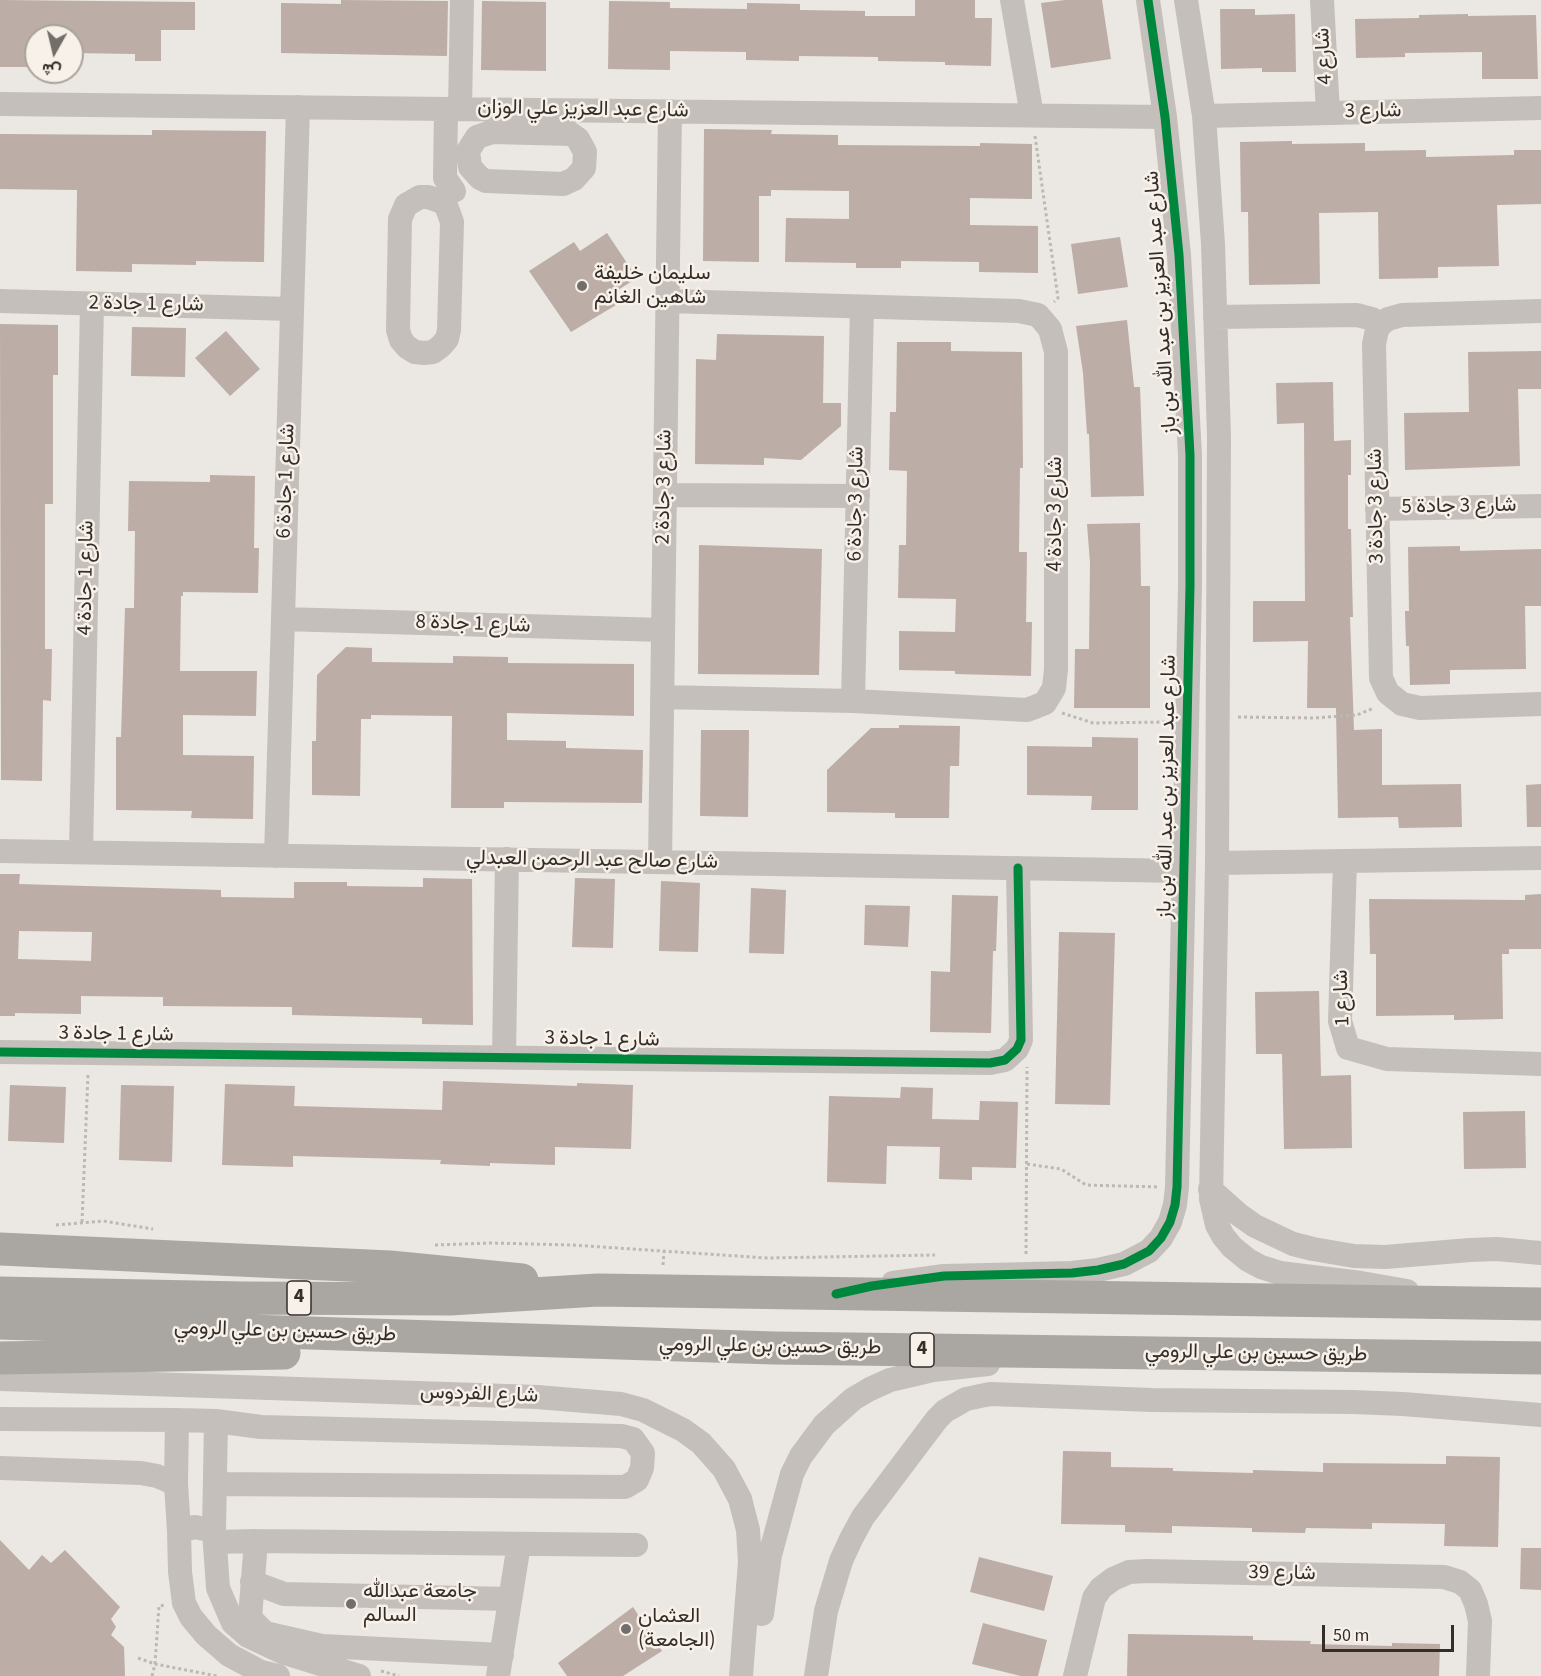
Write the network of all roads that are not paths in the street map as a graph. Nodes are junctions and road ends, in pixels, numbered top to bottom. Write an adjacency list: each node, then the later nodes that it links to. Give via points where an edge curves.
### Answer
1 (462, 0): 9 (street)
2 (1012, 0): 13 (street)
3 (1148, 0): 15 (street, شارع عبد العزيز بن عبد الله بن باز)
4 (1186, 0): 14 (street)
5 (1322, 0): 12 (street, شارع 4)
6 (0, 104): 7 (street, شارع عبد العزيز علي الوزان)
7 (298, 107): 9 (street, شارع عبد العزيز علي الوزان); 23 (street, شارع 1 جادة 6)
8 (1541, 108): 12 (street, شارع 3)
9 (453, 109): 10 (street, شارع عبد العزيز علي الوزان); 18 (street, via 446,178)
10 (586, 110): 11 (street, شارع عبد العزيز علي الوزان); 16 (street)
11 (670, 111): 13 (street, شارع عبد العزيز علي الوزان); 20 (street, شارع 3 جادة 2)
12 (1328, 113): 14 (street, شارع 3)
13 (1032, 115): 15 (street, شارع عبد العزيز علي الوزان)
14 (1204, 116): 25 (street)
15 (1165, 117): 27 (street, شارع عبد العزيز بن عبد الله بن باز)
16 (585, 152): 17 (street, via 580,174 563,184 493,182); 17 (street, via 571,134 492,132 477,137 468,151)
17 (474, 173): 18 (street)
18 (448, 197): 18 (street, via 413,200 400,219 398,330 400,340 415,352 433,351 441,346 449,330 452,222)
19 (0, 301): 21 (street, شارع 1 جادة 2)
20 (668, 301): 22 (street); 30 (street, شارع 3 جادة 2)
21 (92, 304): 23 (street, شارع 1 جادة 2); 41 (street, شارع 1 جادة 4)
22 (862, 307): 31 (street, شارع 3 جادة 6); 38 (street, شارع 3 جادة 4, via 1019,311 1038,315 1050,329 1056,352 1056,669 1054,688 1045,703 1027,710)
23 (292, 309): 35 (street, شارع 1 جادة 6)
24 (1541, 311): 26 (street, via 1402,315)
25 (1215, 317): 26 (street, via 1357,315); 28 (street)
26 (1381, 324): 33 (street, شارع 3 جادة 3, via 1374,344)
27 (1183, 330): 28 (street, via 1193,348 1204,434); 29 (street, شارع عبد العزيز بن عبد الله بن باز)
28 (1219, 437): 34 (street)
29 (1190, 455): 34 (street, via 1209,457 1211,530); 49 (street, شارع عبد العزيز بن عبد الله بن باز)
30 (665, 495): 31 (street); 36 (street, شارع 3 جادة 2)
31 (858, 496): 38 (street, شارع 3 جادة 6)
32 (1541, 506): 33 (street, شارع 3 جادة 5)
33 (1377, 509): 39 (street, شارع 3 جادة 3, via 1381,678 1388,693 1402,704 1420,708)
34 (1219, 544): 47 (street)
35 (283, 619): 36 (street, شارع 1 جادة 8); 42 (street, شارع 1 جادة 6)
36 (663, 630): 37 (street, شارع 3 جادة 2)
37 (662, 697): 38 (street); 46 (street, شارع 3 جادة 2)
38 (853, 701)
39 (1541, 704)
40 (0, 851): 41 (street, شارع صالح عبد الرحمن العبدلي)
41 (81, 852): 42 (street, شارع صالح عبد الرحمن العبدلي)
42 (276, 856): 44 (street, شارع صالح عبد الرحمن العبدلي)
43 (1541, 858): 45 (street)
44 (507, 860): 46 (street, شارع صالح عبد الرحمن العبدلي); 51 (street)
45 (1345, 861): 47 (street); 52 (street, شارع 1, via 1340,1021 1348,1048 1387,1059)
46 (660, 862): 48 (street, شارع صالح عبد الرحمن العبدلي)
47 (1217, 862): 53 (street)
48 (1018, 868): 49 (street, شارع صالح عبد الرحمن العبدلي); 51 (street, شارع 1 جادة 3, via 1021,1040 1005,1060 990,1063)
49 (1184, 871): 58 (street, شارع عبد العزيز بن عبد الله بن باز, via 1177,1187 1170,1222 1161,1238 1149,1251 1124,1264 1098,1270 944,1276)
50 (0, 1052): 51 (street, شارع 1 جادة 3)
51 (504, 1057)
52 (1541, 1064)
53 (1210, 1189): 55 (street, via 1255,1226 1313,1249 1385,1257 1470,1250); 59 (street, via 1213,1212 1223,1236 1261,1267 1296,1276 1393,1288)
54 (0, 1249): 56 (highway, via 390,1267)
55 (1541, 1253)
56 (598, 1290): 57 (highway, طريق حسين بن علي الرومي / 4, via 450,1299); 58 (highway, طريق حسين بن علي الرومي / 4)
57 (0, 1293)
58 (836, 1294): 59 (highway, طريق حسين بن علي الرومي / 4)
59 (1456, 1303): 60 (highway, طريق حسين بن علي الرومي / 4)
60 (1541, 1304)
61 (0, 1323): 62 (highway, طريق حسين بن علي الرومي / 4)
62 (373, 1335): 63 (highway, طريق حسين بن علي الرومي / 4); 64 (highway, via 306,1352)
63 (1041, 1352): 65 (highway, طريق حسين بن علي الرومي / 4); 84 (street, via 890,1380 853,1399 824,1425 792,1474 776,1528 765,1583)
64 (0, 1358)
65 (1541, 1358)
66 (0, 1379): 83 (street, شارع الفردوس, via 537,1397 643,1410 701,1443 724,1469 740,1499 748,1530 750,1562)
67 (1541, 1415): 85 (street, via 1323,1401 990,1394 966,1399 937,1419 863,1517 851,1539 826,1611)
68 (0, 1419): 69 (street)
69 (177, 1420): 70 (street); 72 (street)
70 (216, 1421): 73 (street); 73 (street, via 261,1427 621,1436 633,1439 643,1453 637,1480 625,1487)
71 (0, 1468): 72 (street, via 141,1473)
72 (176, 1484): 74 (street)
73 (215, 1484): 75 (street)
74 (179, 1531): 75 (street, via 195,1527); 81 (street, via 184,1603 191,1617 229,1655 261,1672)
75 (215, 1544): 78 (street); 82 (street, via 218,1588 233,1623 248,1636 282,1652)
76 (519, 1544): 77 (street); 78 (street); 79 (street)
77 (636, 1545)
78 (254, 1562): 79 (street, via 284,1594); 80 (street, via 250,1618 265,1633 322,1646)
79 (510, 1599): 80 (street)
80 (500, 1665)
81 (278, 1676)
82 (359, 1676)
83 (741, 1676)
84 (757, 1676)
85 (816, 1676)
86 (1075, 1676): 87 (street, شارع 39, via 1094,1598 1113,1579 1129,1572 1147,1571 1444,1577 1460,1582 1470,1590 1476,1604)
87 (1478, 1676)

